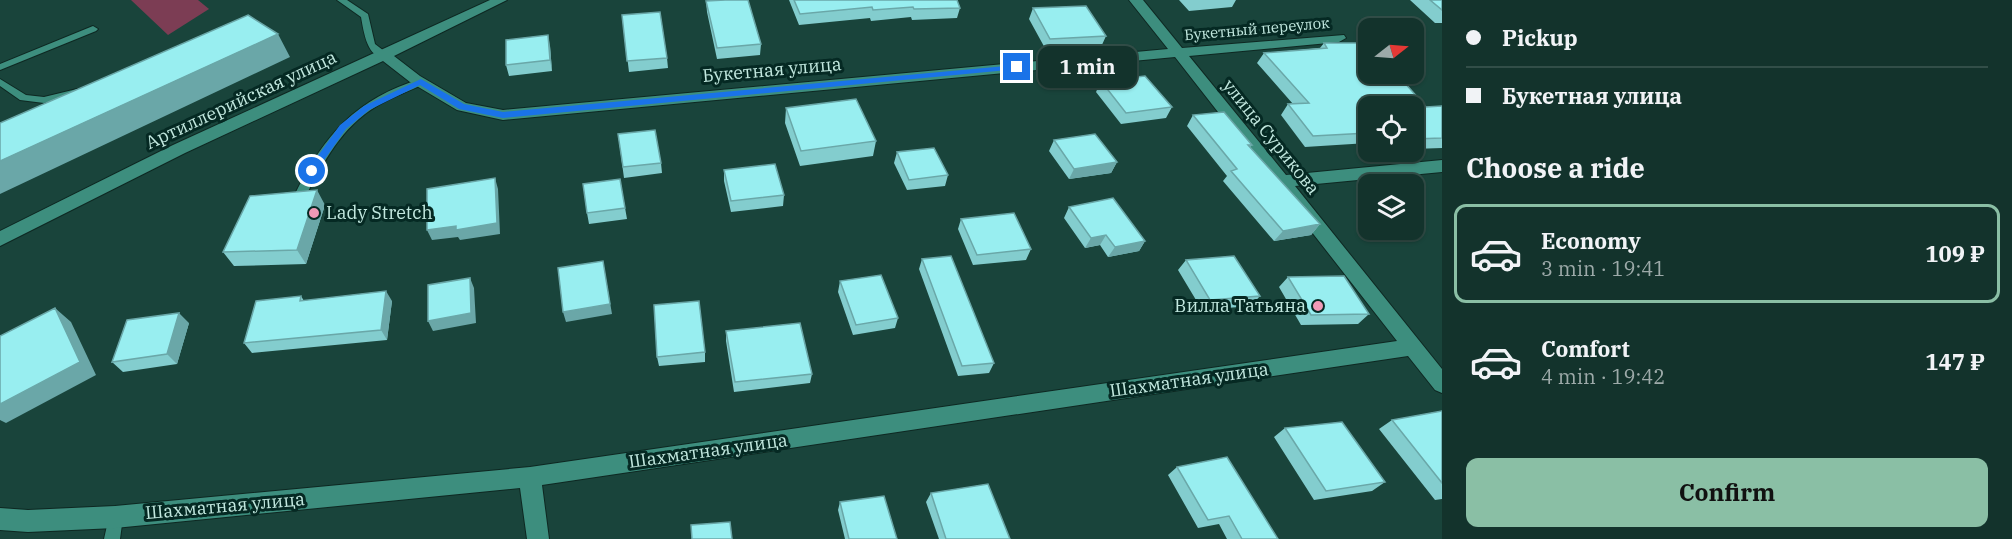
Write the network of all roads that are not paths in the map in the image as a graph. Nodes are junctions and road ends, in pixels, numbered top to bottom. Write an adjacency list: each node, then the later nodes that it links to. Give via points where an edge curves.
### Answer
1 (342, 0): 7 (lane, via 365,16 371,45)
2 (500, 0): 7 (street, Артиллерийская улица)
3 (1136, 0): 6 (street, улица Сурикова)
4 (93, 29): 8 (lane)
5 (1339, 38): 6 (street, Букетный переулок)
6 (1178, 53): 10 (street, Букетная улица, via 503,115 462,107); 13 (street, улица Сурикова)
7 (385, 56): 10 (street, Букетная улица); 15 (street, Артиллерийская улица, via 175,151)
8 (0, 67)
9 (0, 82): 11 (lane, via 24,98 44,100)
10 (421, 82): 14 (lane, via 366,108 343,127)
11 (91, 86)
12 (1442, 166): 13 (street)
13 (1282, 180): 16 (street, улица Сурикова)
14 (301, 194)
15 (0, 239)
16 (1412, 347): 17 (street, улица Сурикова); 18 (street, Шахматная улица)
17 (1442, 384)
18 (530, 477): 19 (street, Шахматная улица); 22 (street)
19 (115, 516): 20 (street, Шахматная улица); 21 (lane)
20 (0, 519)
21 (112, 539)
22 (538, 539)

